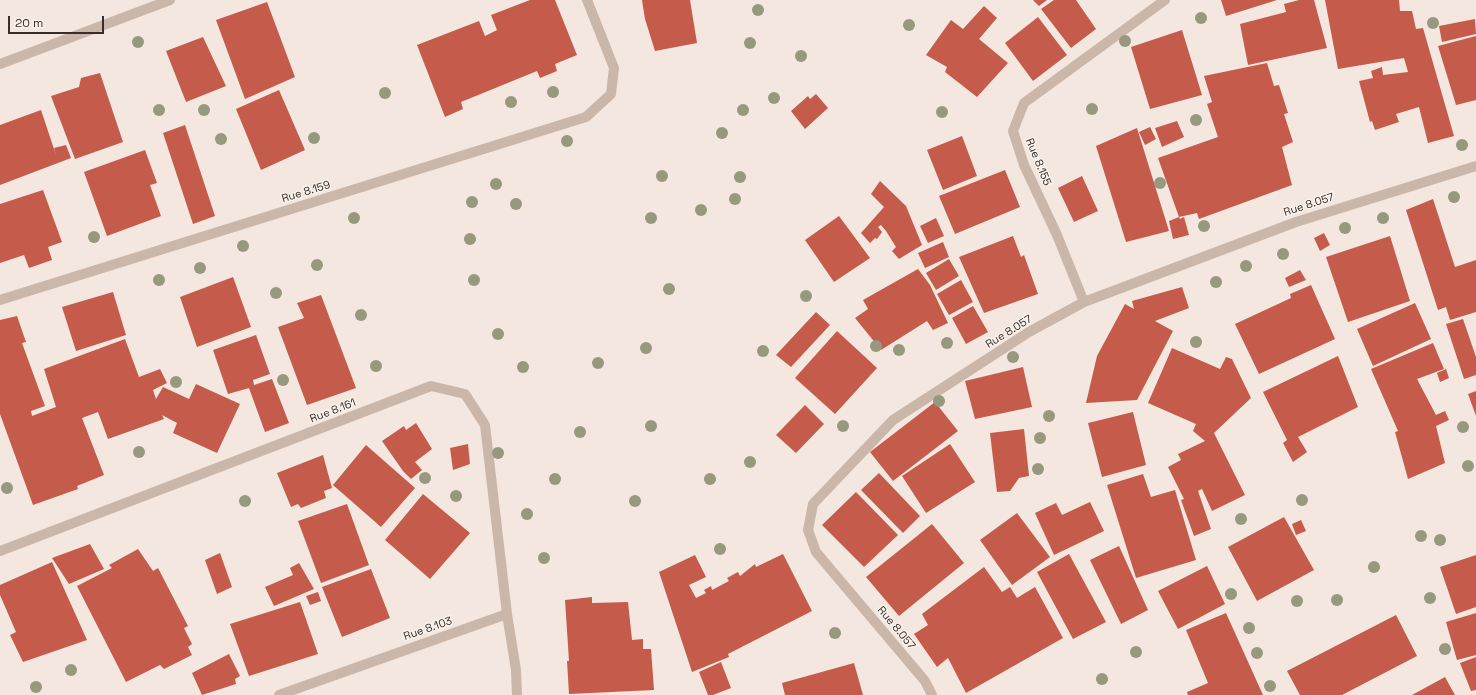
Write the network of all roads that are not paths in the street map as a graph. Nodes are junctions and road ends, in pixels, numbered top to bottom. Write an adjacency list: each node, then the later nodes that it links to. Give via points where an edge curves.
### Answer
1 (170, 0): 4 (street)
2 (587, 0): 6 (street, Rue 8.159, via 614,68 611,94 586,117)
3 (1165, 0): 7 (street, Rue 8.155, via 1024,104 1013,131 1024,165 1057,235)
4 (0, 64)
5 (1476, 166): 7 (street, Rue 8.057, via 1296,222)
6 (0, 300)
7 (1084, 302): 12 (street, Rue 8.057, via 1029,332 893,420 813,504 808,530 816,552 925,681)
8 (0, 551): 9 (street, Rue 8.161, via 431,386 465,394 485,425)
9 (507, 614): 10 (street, Rue 8.103); 11 (street, via 516,670)
10 (279, 695)
11 (517, 695)
12 (932, 695)

